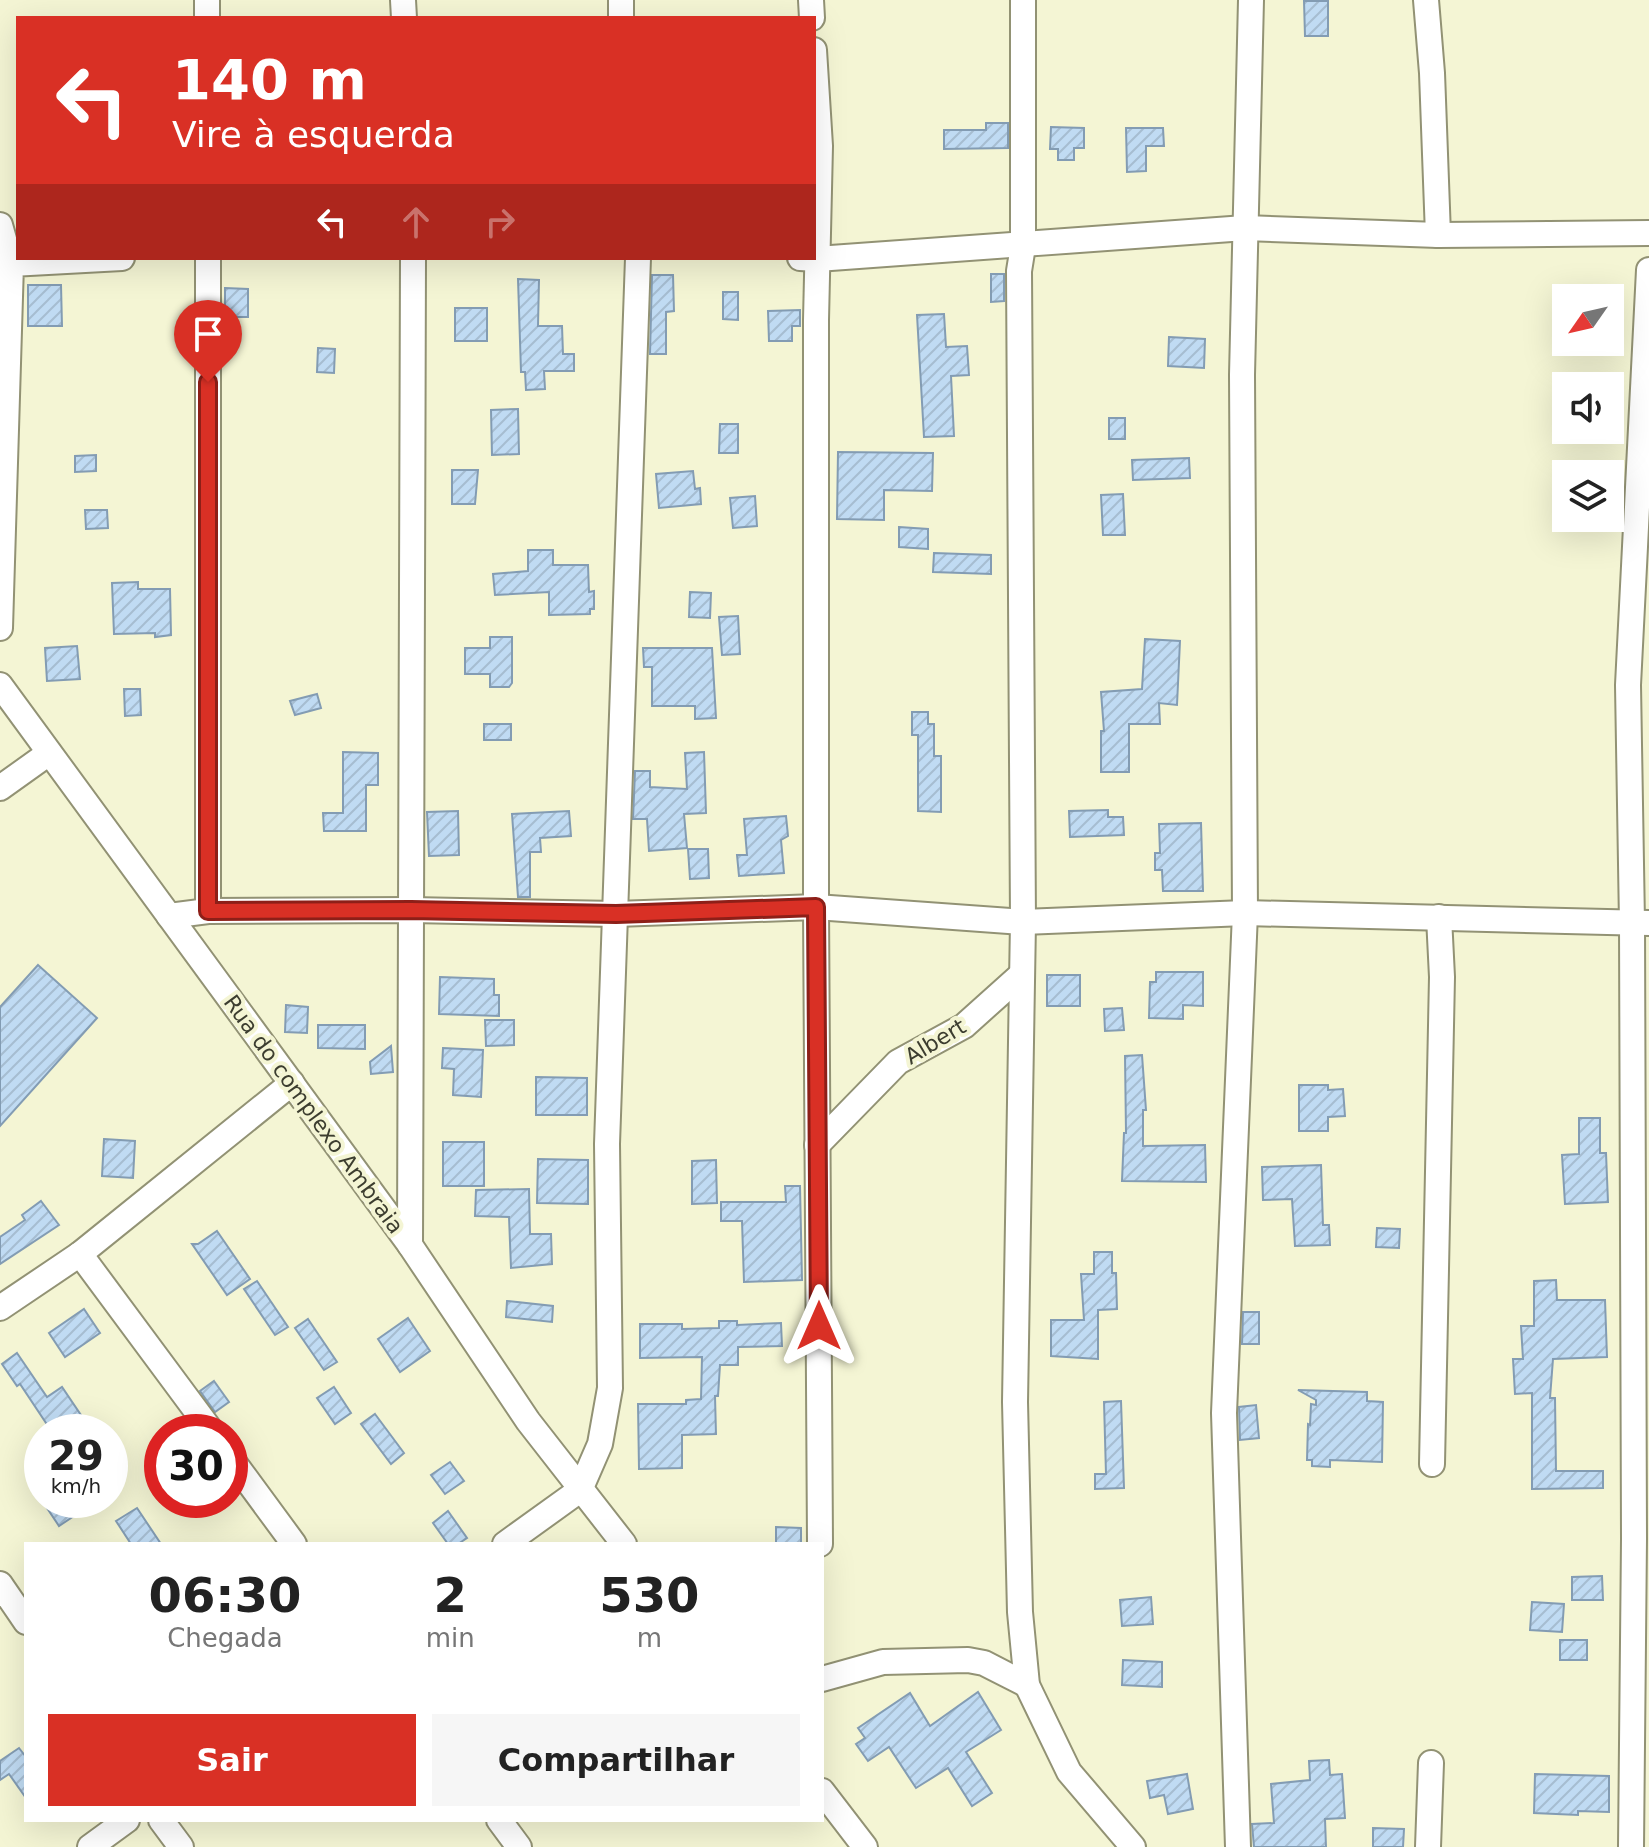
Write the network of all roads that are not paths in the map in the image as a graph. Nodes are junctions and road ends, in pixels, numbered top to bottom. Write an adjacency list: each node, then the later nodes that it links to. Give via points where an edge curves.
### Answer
1 (1023, 0): 10 (street)
2 (1251, 0): 7 (street)
3 (1426, 0): 9 (street)
4 (816, 82): 5 (street)
5 (816, 187)
6 (0, 225): 17 (street)
7 (1245, 228): 9 (street); 10 (street); 26 (street)
8 (1649, 233): 9 (street)
9 (1438, 235)
10 (1023, 246): 11 (street); 30 (street)
11 (816, 259)
12 (85, 260): 17 (street)
13 (208, 260): 25 (street)
14 (413, 260): 24 (street)
15 (638, 260): 27 (street)
16 (809, 260): 23 (street)
17 (11, 264): 19 (street)
18 (1649, 270): 31 (street, via 1628,685)
19 (0, 628)
20 (0, 685): 21 (street, Rua do complexo Ambraia)
21 (49, 753): 22 (street); 28 (street, Rua do complexo Ambraia)
22 (0, 788)
23 (816, 907): 27 (street); 30 (street); 34 (street)
24 (411, 910): 25 (street); 27 (street); 35 (street)
25 (208, 911): 28 (street)
26 (1245, 913): 29 (street); 30 (street); 60 (street, via 1224,1413)
27 (616, 914): 41 (street, via 607,1144 610,1388 600,1444)
28 (169, 916): 33 (street, Rua do complexo Ambraia)
29 (1439, 917): 31 (street); 39 (street)
30 (1023, 922): 32 (street)
31 (1640, 923): 62 (street)
32 (1022, 974): 34 (street, Albert, via 964,1026 898,1062); 49 (street, via 1015,1402)
33 (292, 1083): 35 (street, Rua do complexo Ambraia); 36 (street)
34 (817, 1145): 45 (street)
35 (410, 1245): 41 (street, Rua do complexo Ambraia)
36 (80, 1254): 37 (street); 38 (street)
37 (0, 1308)
38 (199, 1414)
39 (1432, 1464)
40 (248, 1481): 42 (street)
41 (580, 1490): 43 (street); 44 (street, Rua do complexo Ambraia)
42 (293, 1542)
43 (508, 1542)
44 (622, 1542)
45 (820, 1542)
46 (0, 1584): 47 (street)
47 (24, 1619)
48 (824, 1678): 49 (street, via 883,1662 968,1660)
49 (1027, 1685): 59 (street, via 1069,1772)
50 (1431, 1763): 61 (street)
51 (824, 1794): 58 (street)
52 (124, 1822): 55 (street)
53 (162, 1822): 56 (street)
54 (500, 1822): 57 (street)
55 (90, 1847)
56 (181, 1847)
57 (519, 1847)
58 (865, 1847)
59 (1133, 1847)
60 (1238, 1847)
61 (1428, 1847)
62 (1631, 1847)

